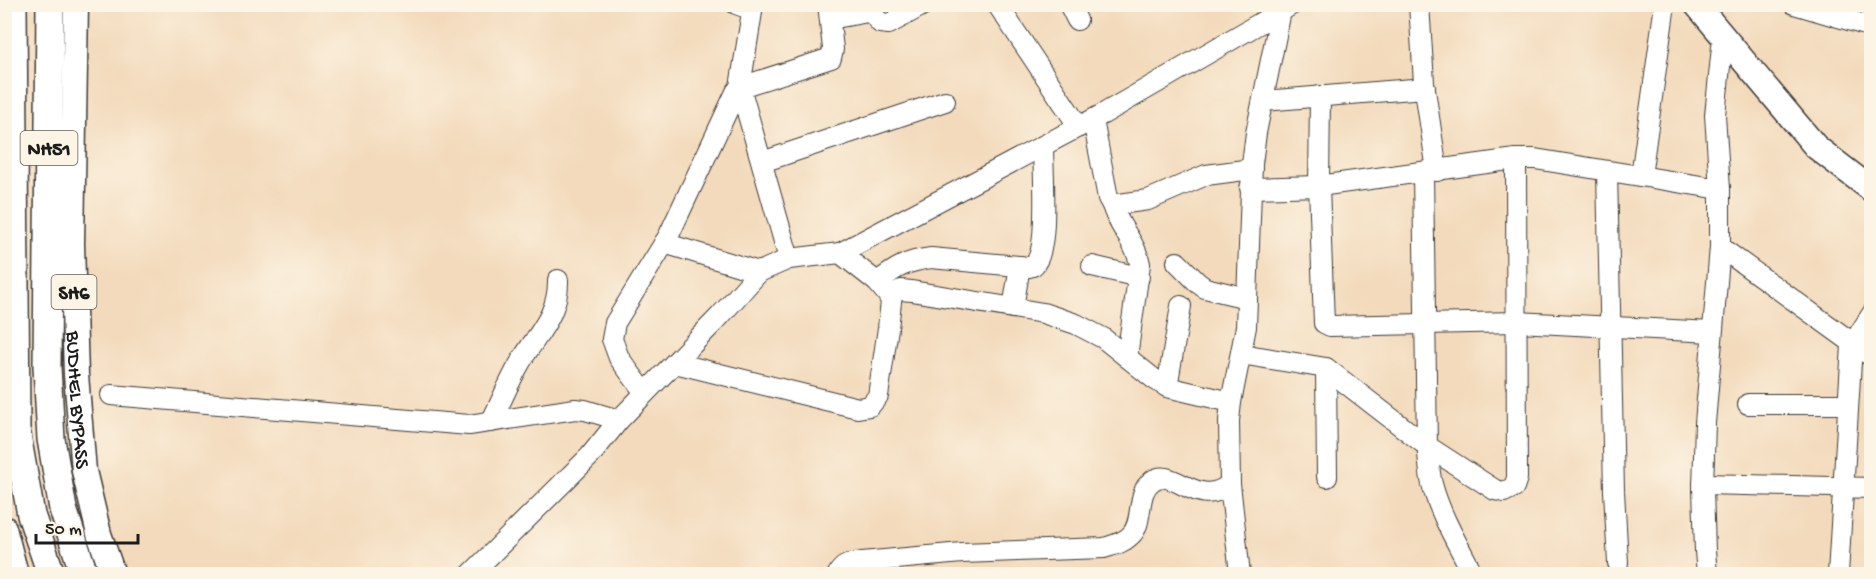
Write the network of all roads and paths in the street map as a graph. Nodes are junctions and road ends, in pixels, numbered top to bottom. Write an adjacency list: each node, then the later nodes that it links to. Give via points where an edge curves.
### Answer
1 (13, 4): 74 (highway, NH51, via 16,429 32,515)
2 (50, 4): 75 (highway, NH51, via 47,367 51,438 63,509)
3 (76, 4): 76 (main road, BUDHEL BYPASS / SH6, via 72,244 76,375 84,471)
4 (736, 4): 15 (street, via 752,12)
5 (925, 4): 12 (street, via 889,24 880,23 868,12)
6 (997, 4): 20 (street)
7 (1419, 4): 16 (street)
8 (1665, 4): 26 (street)
9 (1695, 4): 14 (main road)
10 (1794, 4): 13 (street)
11 (1287, 8): 19 (street); 20 (street)
12 (829, 12): 15 (street, via 831,58)
13 (1872, 27)
14 (1723, 37): 29 (street, via 1715,115); 30 (main road, via 1816,147)
15 (740, 87): 23 (street); 32 (street)
16 (1425, 88): 17 (street); 25 (street)
17 (1320, 96): 19 (street); 28 (street)
18 (945, 101): 23 (street)
19 (1263, 101): 27 (street)
20 (1086, 123): 21 (street); 31 (street)
21 (1043, 146): 34 (street); 37 (street, via 1040,253 1033,266)
22 (1516, 159): 24 (street); 25 (street); 47 (street)
23 (762, 162): 35 (street)
24 (1607, 171): 26 (street); 49 (street)
25 (1430, 172): 28 (street); 48 (street)
26 (1641, 176): 29 (street)
27 (1251, 179): 28 (street); 31 (street, via 1206,175 1148,200); 43 (street)
28 (1319, 186): 48 (street, via 1324,323)
29 (1720, 189): 33 (street)
30 (1872, 189)
31 (1112, 206): 40 (street, via 1138,253)
32 (664, 243): 39 (street); 58 (street, via 612,332 619,358)
33 (1720, 247): 50 (street); 51 (street)
34 (840, 253): 35 (street); 42 (street)
35 (789, 259): 39 (street)
36 (1177, 262): 43 (street, via 1205,288)
37 (1020, 266): 42 (street, via 916,260 895,269); 45 (street)
38 (1092, 266): 40 (street)
39 (759, 272): 55 (street)
40 (1139, 277): 53 (street)
41 (558, 280): 64 (street, via 553,309)
42 (883, 289): 45 (street); 55 (street, via 891,302 878,396 870,406 858,408)
43 (1247, 298): 52 (street)
44 (1181, 306): 57 (street)
45 (1013, 308): 53 (street, via 1076,324)
46 (1872, 314): 51 (street)
47 (1516, 322): 48 (street); 49 (street); 65 (street, via 1514,487 1504,492 1495,490)
48 (1426, 323): 65 (street)
49 (1610, 325): 50 (street); 72 (street)
50 (1712, 332): 68 (street)
51 (1852, 343): 54 (street); 62 (street)
52 (1241, 354): 56 (street); 60 (street)
53 (1127, 357): 57 (street)
54 (1872, 357)
55 (675, 363): 58 (street)
56 (1326, 368): 65 (street); 66 (street)
57 (1167, 387): 60 (street)
58 (645, 393): 63 (street)
59 (111, 395): 64 (street, via 469,426)
60 (1231, 402): 67 (street)
61 (1748, 404): 62 (street)
62 (1847, 404): 69 (street)
63 (619, 420): 64 (street, via 574,409); 77 (street, via 590,456)
64 (491, 422)
65 (1427, 446): 80 (street, via 1432,485)
66 (1327, 477)
67 (1230, 484): 78 (street, via 1212,494 1160,477 1144,490 1131,536 1104,548 850,563); 79 (street)
68 (1703, 484): 69 (street); 81 (street)
69 (1842, 487): 70 (street); 82 (street)
70 (1872, 488)
71 (4, 528): 73 (main road)
72 (1618, 563)
73 (16, 574)
74 (51, 574)
75 (84, 574)
76 (113, 574)
77 (471, 574)
78 (838, 574)
79 (1240, 574)
80 (1473, 574)
81 (1709, 574)
82 (1838, 574)

